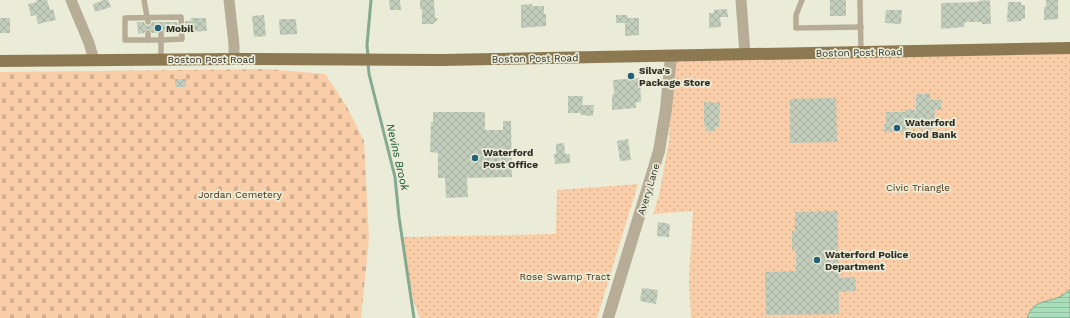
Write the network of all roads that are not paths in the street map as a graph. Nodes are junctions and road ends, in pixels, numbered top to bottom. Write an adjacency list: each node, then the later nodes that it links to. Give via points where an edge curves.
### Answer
1 (71, 0): 16 (street)
2 (144, 0): 7 (lane)
3 (229, 0): 15 (street)
4 (741, 0): 13 (street)
5 (802, 0): 8 (lane, via 796,15 796,28)
6 (860, 0): 8 (lane)
7 (148, 20): 10 (lane, via 181,17 182,39); 10 (lane, via 125,18 125,40 148,37)
8 (861, 27): 12 (lane)
9 (161, 33): 10 (lane)
10 (161, 40): 17 (lane)
11 (1070, 48): 12 (main road, Boston Post Road)
12 (860, 52): 13 (main road, Boston Post Road)
13 (745, 54): 14 (main road, Boston Post Road)
14 (671, 56): 15 (main road, Boston Post Road, via 442,60); 19 (street, Avery Lane, via 659,151)
15 (234, 59): 17 (main road, Boston Post Road)
16 (94, 60): 17 (main road, Boston Post Road); 18 (main road, Boston Post Road)
17 (161, 60)
18 (0, 61)
19 (608, 318)

